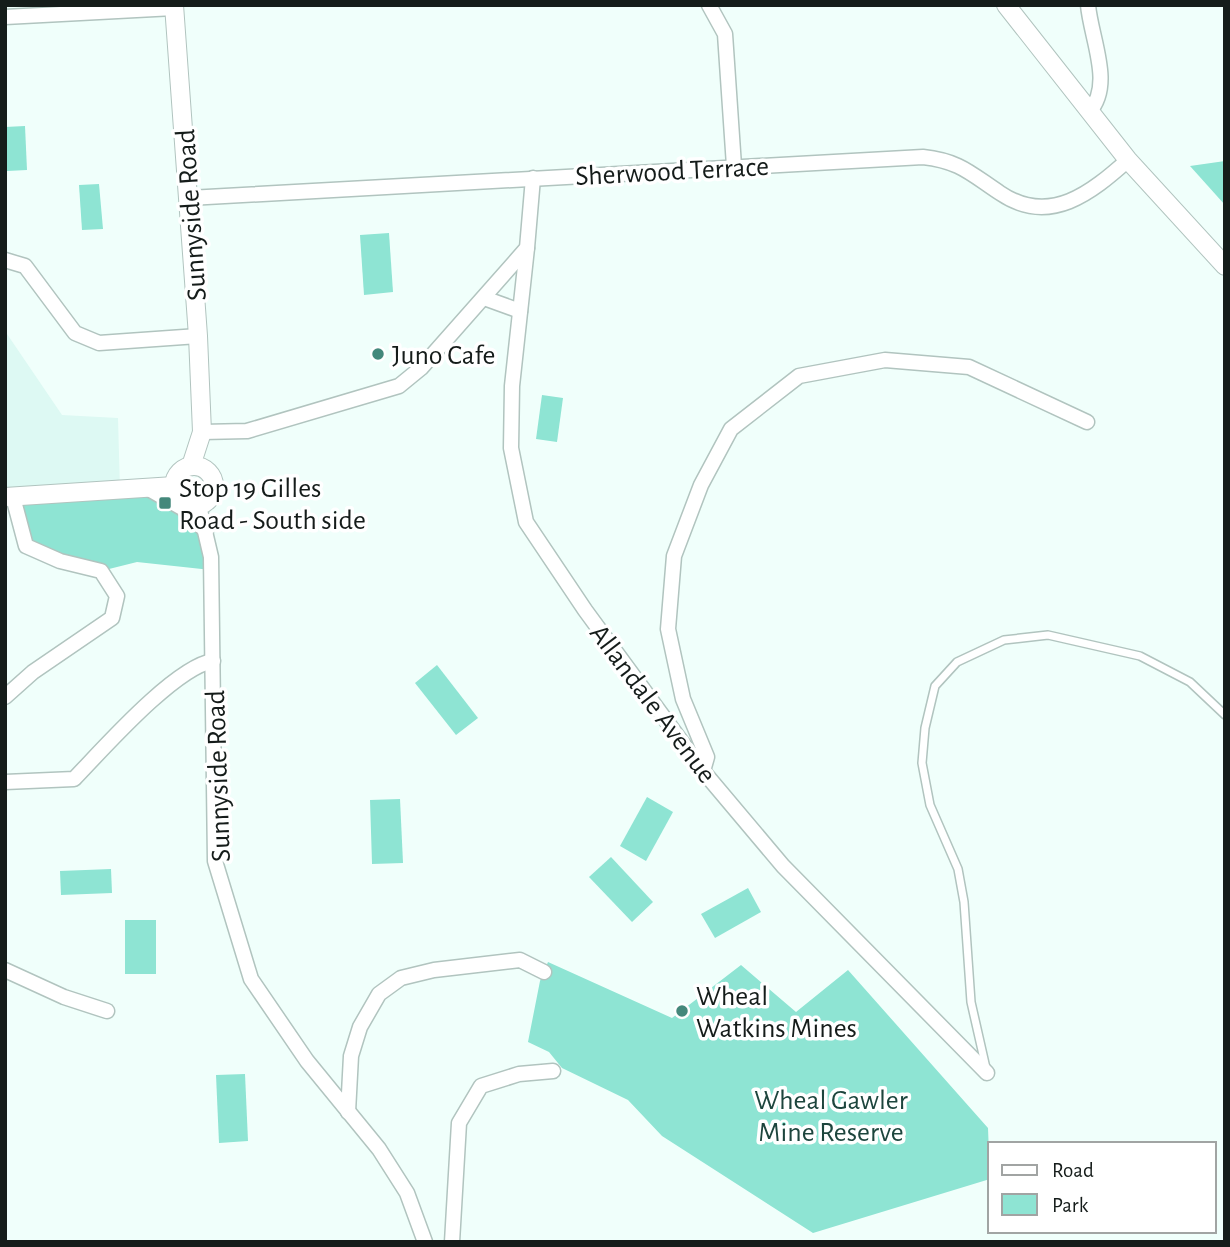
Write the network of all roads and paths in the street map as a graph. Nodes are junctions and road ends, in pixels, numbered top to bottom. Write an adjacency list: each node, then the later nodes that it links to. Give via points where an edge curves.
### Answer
1 (709, 5): 8 (street, via 725,34)
2 (1006, 5): 6 (street)
3 (1088, 5): 6 (street, via 1102,87)
4 (174, 7): 5 (street); 10 (street, Sunnyside Road)
5 (5, 18)
6 (1089, 112): 7 (street)
7 (1128, 160): 8 (street, Sherwood Terrace, via 1090,193 1050,206 1002,195 965,167 945,159); 13 (street)
8 (734, 166): 9 (street, Sherwood Terrace)
9 (533, 178): 10 (street, Sherwood Terrace); 11 (street, Allandale Avenue)
10 (189, 198): 16 (street, Sunnyside Road)
11 (527, 248): 14 (street); 15 (street, Allandale Avenue)
12 (5, 260): 16 (street, via 25,266 75,332 99,343)
13 (1225, 266)
14 (484, 298): 15 (street); 18 (street, via 421,368 398,386 247,431)
15 (520, 311): 28 (street, Allandale Avenue, via 511,448 526,522)
16 (198, 336): 18 (street, Sunnyside Road)
17 (1087, 422): 28 (street, via 969,367 885,360 799,376 731,429 701,485 674,556 668,629 683,699 708,757)
18 (202, 432): 19 (street, Sunnyside Road)
19 (191, 466): 20 (street, via 177,475); 23 (street, via 208,471 214,484 209,500)
20 (174, 486): 21 (street); 23 (street, via 182,502)
21 (147, 488): 22 (street); 24 (street, via 183,508)
22 (9, 497): 26 (street, via 26,546 100,571 117,597 112,618)
23 (199, 506): 24 (street, Sunnyside Road)
24 (207, 532): 25 (street, Sunnyside Road)
25 (213, 661): 29 (street, via 195,665 164,690 74,779); 35 (street, Sunnyside Road, via 215,861 251,979)
26 (5, 697)
27 (1225, 715): 34 (lane, via 1190,681 1140,656 1048,635 1004,640 957,662 935,686 922,763 930,805 958,869 971,1002)
28 (703, 771): 34 (street, Allandale Avenue, via 783,866)
29 (5, 782)
30 (5, 970): 32 (street)
31 (544, 972): 35 (street, via 520,960 434,970 401,978 379,993 360,1027 351,1056)
32 (107, 1011)
33 (553, 1071): 37 (street, via 519,1074 481,1086 459,1123)
34 (987, 1073)
35 (348, 1112): 36 (street, Sunnyside Road, via 407,1193)
36 (425, 1242)
37 (452, 1242)

